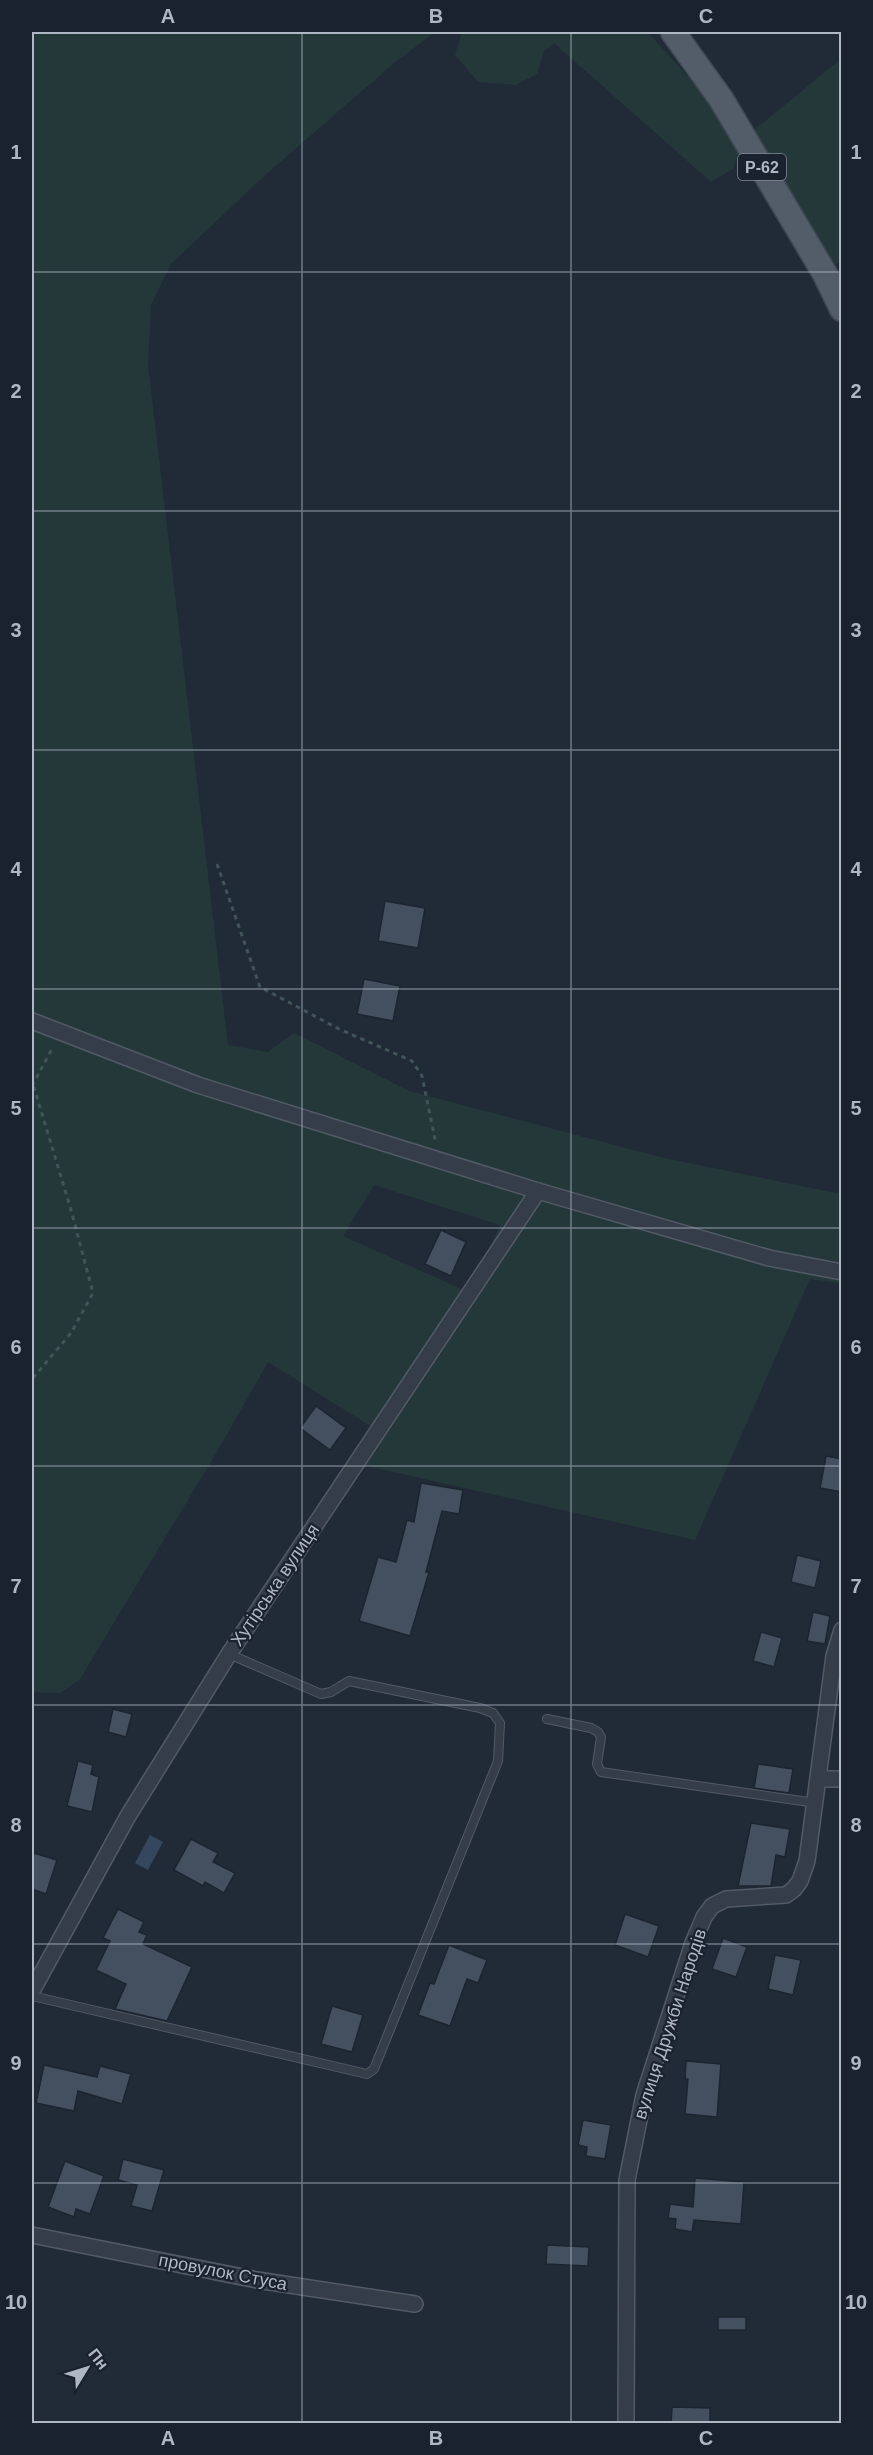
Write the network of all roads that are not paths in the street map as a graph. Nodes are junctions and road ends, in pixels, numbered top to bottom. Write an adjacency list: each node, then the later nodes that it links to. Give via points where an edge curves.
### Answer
1 (673, 32): 2 (main road, Р-62, via 721,99)
2 (842, 309)
3 (32, 1021): 4 (street, via 198,1085)
4 (538, 1191): 5 (street, via 769,1258); 7 (street, Хутірська вулиця)
5 (842, 1272)
6 (842, 1630): 9 (street, вулиця Дружби Народів, via 834,1656)
7 (229, 1654): 12 (street, Хутірська вулиця, via 128,1816); 13 (lane, via 321,1694 349,1681 480,1708 494,1713 501,1723 498,1761 374,2069 367,2074)
8 (547, 1719): 11 (lane, via 598,1732 601,1737 597,1764 601,1772)
9 (819, 1779): 10 (street); 11 (street, вулиця Дружби Народів)
10 (842, 1779)
11 (816, 1803): 16 (street, вулиця Дружби Народів, via 807,1861 794,1889 786,1895 726,1899 712,1906 704,1917 644,2095 627,2180)
12 (32, 1991)
13 (32, 1996)
14 (32, 2235): 15 (street, провулок Стуса, via 257,2280)
15 (416, 2304)
16 (626, 2424)

